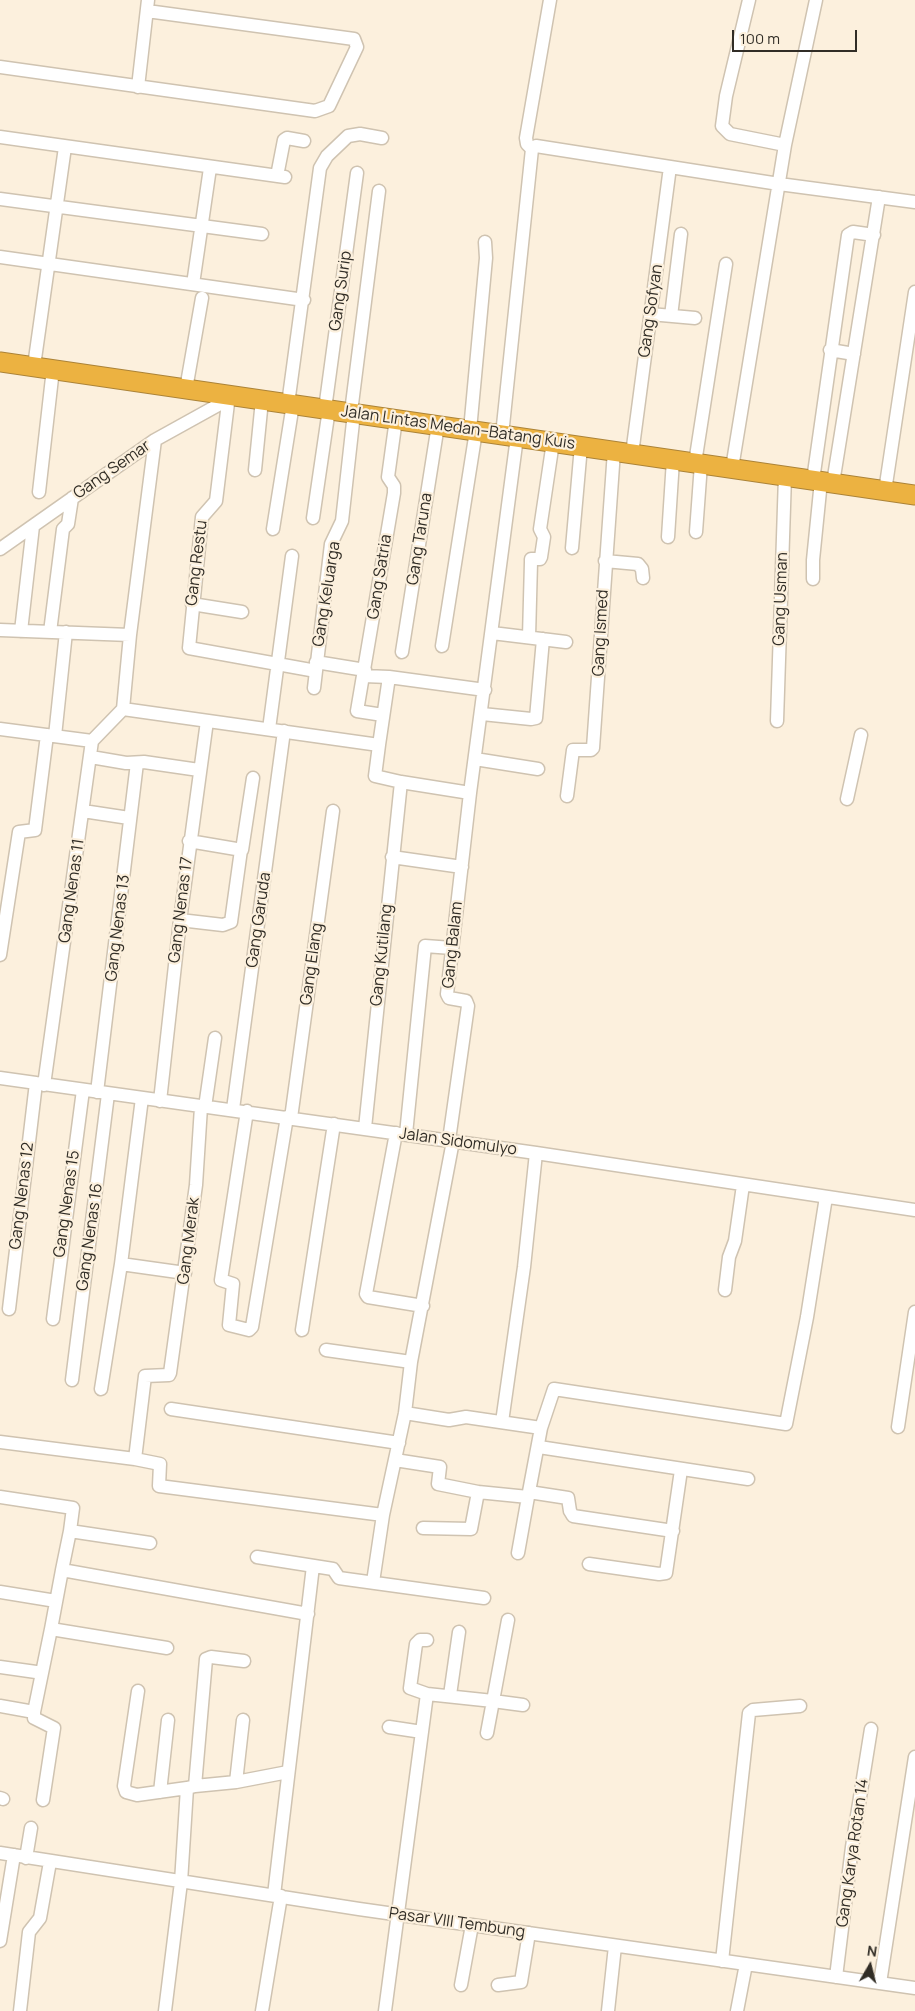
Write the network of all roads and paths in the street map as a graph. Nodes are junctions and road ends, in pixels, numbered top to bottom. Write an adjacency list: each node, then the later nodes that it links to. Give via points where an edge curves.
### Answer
1 (550, 0): 12 (street, Gang Balam, via 526,138)
2 (749, 0): 10 (street, via 722,126 730,134)
3 (816, 0): 10 (street)
4 (148, 6): 6 (street); 6 (street, via 354,39 357,47 329,106 320,111)
5 (0, 66): 6 (street)
6 (138, 87)
7 (0, 137): 11 (street)
8 (382, 138): 33 (street, via 348,136 323,161)
9 (304, 140): 14 (street, via 284,140 281,176)
10 (785, 146): 16 (street)
11 (65, 147): 14 (street); 21 (street)
12 (532, 149): 13 (street, via 536,146); 51 (street, Gang Balam)
13 (670, 167): 16 (street); 34 (street, Gang Sofyan)
14 (210, 168): 22 (street)
15 (357, 173): 46 (street, Gang Surip)
16 (779, 184): 18 (street); 58 (street)
17 (379, 192): 47 (street, Gang Keluarga)
18 (879, 197): 20 (street); 25 (street)
19 (0, 199): 21 (street)
20 (915, 202)
21 (58, 206): 22 (street); 28 (street)
22 (200, 226): 23 (street); 30 (street)
23 (262, 234)
24 (681, 234): 35 (street)
25 (874, 235): 37 (street, via 852,232 848,235); 38 (street)
26 (485, 242): 50 (street)
27 (0, 257): 28 (street)
28 (49, 264): 30 (street); 40 (street)
29 (726, 264): 57 (street)
30 (193, 284): 33 (street)
31 (915, 292): 62 (street)
32 (202, 298): 42 (street)
33 (304, 300): 45 (street)
34 (650, 314): 35 (street); 55 (street, Gang Sofyan)
35 (671, 316): 36 (street)
36 (695, 318)
37 (830, 350): 38 (street); 61 (street)
38 (854, 354): 61 (street)
39 (0, 362): 40 (highway, Jalan Lintas Medan–Batang Kuis)
40 (34, 366): 41 (highway, Jalan Lintas Medan–Batang Kuis)
41 (53, 369): 42 (highway, Jalan Lintas Medan–Batang Kuis); 63 (street)
42 (189, 389): 43 (highway, Jalan Lintas Medan–Batang Kuis)
43 (226, 396): 44 (highway, Jalan Lintas Medan–Batang Kuis); 52 (street, Gang Semar); 77 (street, Gang Restu, via 216,501 202,517)
44 (262, 400): 45 (highway, Jalan Lintas Medan–Batang Kuis); 59 (street)
45 (291, 404): 46 (highway, Jalan Lintas Medan–Batang Kuis); 68 (street)
46 (327, 409): 47 (highway, Jalan Lintas Medan–Batang Kuis); 66 (street, Gang Surip)
47 (353, 412): 48 (highway, Jalan Lintas Medan–Batang Kuis); 91 (street, Gang Keluarga, via 342,521 331,544)
48 (396, 419): 49 (highway, Jalan Lintas Medan–Batang Kuis); 92 (street, Gang Satria, via 388,477 394,493)
49 (438, 426): 50 (highway, Jalan Lintas Medan–Batang Kuis); 89 (street, Gang Taruna)
50 (473, 431): 51 (highway, Jalan Lintas Medan–Batang Kuis); 88 (street)
51 (510, 436): 53 (highway, Jalan Lintas Medan–Batang Kuis); 83 (street, Gang Balam)
52 (155, 440): 65 (street, Gang Semar); 84 (street)
53 (553, 442): 54 (highway, Jalan Lintas Medan–Batang Kuis); 85 (street, via 540,529 544,537 541,557 531,559)
54 (581, 446): 55 (highway, Jalan Lintas Medan–Batang Kuis); 71 (street)
55 (623, 452): 56 (highway, Jalan Lintas Medan–Batang Kuis); 74 (street, Gang Ismed)
56 (673, 460): 57 (highway, Jalan Lintas Medan–Batang Kuis); 70 (street)
57 (698, 464): 58 (highway, Jalan Lintas Medan–Batang Kuis); 69 (street)
58 (732, 468): 60 (highway, Jalan Lintas Medan–Batang Kuis)
59 (254, 470)
60 (785, 476): 61 (highway, Jalan Lintas Medan–Batang Kuis); 100 (street, Gang Usman)
61 (822, 482): 62 (highway, Jalan Lintas Medan–Batang Kuis); 76 (street)
62 (885, 491): 64 (highway, Jalan Lintas Medan–Batang Kuis)
63 (39, 492)
64 (915, 493)
65 (72, 498): 67 (street, Gang Semar); 81 (street, via 68,524 63,529)
66 (313, 518)
67 (34, 526): 72 (street, Gang Semar); 80 (street)
68 (273, 529)
69 (696, 532)
70 (668, 537)
71 (572, 548)
72 (0, 549)
73 (292, 556): 90 (street)
74 (605, 561): 75 (street, via 638,564); 116 (street, Gang Ismed, via 593,748 574,750)
75 (643, 578)
76 (813, 579)
77 (192, 604): 78 (street); 90 (street, Gang Restu, via 189,648)
78 (242, 612)
79 (0, 630): 80 (street)
80 (20, 631): 81 (street)
81 (50, 632): 82 (street)
82 (66, 632): 84 (street); 105 (street)
83 (492, 633): 85 (street); 95 (street, Gang Balam)
84 (130, 636): 96 (street)
85 (529, 637): 86 (street)
86 (543, 639): 87 (street); 97 (street, via 536,718)
87 (566, 642)
88 (442, 646)
89 (402, 652)
90 (277, 665): 91 (street); 102 (street)
91 (316, 667): 92 (street); 94 (street, Gang Keluarga)
92 (365, 673): 93 (street); 98 (street, Gang Satria, via 357,711)
93 (389, 677): 95 (street); 98 (street)
94 (314, 688)
95 (485, 690): 97 (street, Gang Balam)
96 (123, 709): 99 (street); 106 (street)
97 (482, 714): 109 (street, Gang Balam)
98 (383, 715): 107 (street)
99 (207, 721): 102 (street); 111 (street, Gang Nenas 17)
100 (777, 721)
101 (0, 729): 105 (street)
102 (269, 729): 103 (street)
103 (284, 731): 107 (street); 136 (street, Gang Garuda)
104 (861, 735): 117 (street)
105 (51, 736): 106 (street); 127 (street, via 35,830 19,832)
106 (92, 741): 108 (street, Gang Nenas 11)
107 (379, 745): 114 (street, via 374,776)
108 (91, 757): 110 (street); 119 (street, Gang Nenas 11)
109 (475, 759): 112 (street); 115 (street, Gang Balam)
110 (137, 763): 111 (street); 120 (street, Gang Nenas 13)
111 (199, 770): 121 (street, Gang Nenas 17)
112 (538, 770)
113 (253, 778): 122 (street)
114 (401, 782): 115 (street); 123 (street, Gang Kutilang)
115 (470, 793): 124 (street, Gang Balam)
116 (567, 796)
117 (848, 799)
118 (333, 811): 138 (street, Gang Elang)
119 (83, 812): 120 (street); 130 (street, Gang Nenas 11)
120 (129, 818): 132 (street, Gang Nenas 13)
121 (189, 841): 122 (street); 125 (street, Gang Nenas 17)
122 (241, 850): 125 (street, via 231,922 223,925)
123 (392, 857): 124 (street); 140 (street, Gang Kutilang)
124 (462, 867): 126 (street, Gang Balam)
125 (180, 920): 134 (street, Gang Nenas 17)
126 (452, 948): 141 (street, via 425,948); 142 (street, Gang Balam, via 447,996 466,1001 468,1006)
127 (0, 955)
128 (215, 1038): 135 (street, Gang Merak)
129 (0, 1078): 130 (street, Jalan Sidomulyo)
130 (40, 1084): 131 (street, Jalan Sidomulyo); 151 (street, Gang Nenas 12)
131 (83, 1090): 132 (street, Jalan Sidomulyo); 153 (street, Gang Nenas 15)
132 (103, 1093): 133 (street, Jalan Sidomulyo); 157 (street, Gang Nenas 16)
133 (142, 1098): 134 (street, Jalan Sidomulyo); 147 (street)
134 (160, 1101): 135 (street, Jalan Sidomulyo)
135 (203, 1107): 136 (street, Jalan Sidomulyo); 148 (street, Gang Merak)
136 (233, 1110): 137 (street, Jalan Sidomulyo)
137 (247, 1111): 138 (street, Jalan Sidomulyo); 138 (street, Gang Elang, via 221,1280 233,1284 229,1325 251,1329)
138 (289, 1117): 139 (street, Jalan Sidomulyo)
139 (334, 1124): 140 (street, Jalan Sidomulyo); 154 (street)
140 (365, 1128): 141 (street, Jalan Sidomulyo)
141 (401, 1134): 142 (street, Jalan Sidomulyo); 150 (street, via 366,1294 368,1297)
142 (451, 1140): 143 (street, Jalan Sidomulyo); 150 (street)
143 (536, 1153): 144 (street, Jalan Sidomulyo); 161 (street)
144 (743, 1185): 145 (street, Jalan Sidomulyo); 149 (street)
145 (826, 1197): 146 (street, Jalan Sidomulyo); 163 (street, via 786,1424 555,1389)
146 (915, 1210)
147 (121, 1264): 148 (street); 158 (street)
148 (185, 1273): 167 (street, Gang Merak, via 169,1375 145,1376)
149 (725, 1290)
150 (423, 1306): 156 (street)
151 (9, 1309)
152 (915, 1312): 162 (street)
153 (52, 1319)
154 (302, 1330)
155 (326, 1350): 156 (street)
156 (411, 1362): 160 (street)
157 (72, 1380)
158 (101, 1389)
159 (171, 1409): 165 (street)
160 (405, 1413): 161 (street, via 450,1420 463,1417); 165 (street)
161 (502, 1422): 163 (street)
162 (898, 1427)
163 (542, 1428): 166 (street)
164 (0, 1442): 167 (street)
165 (399, 1443): 168 (street)
166 (539, 1447): 169 (street); 172 (street)
167 (135, 1459): 174 (street, via 160,1464 159,1486)
168 (395, 1460): 171 (street, via 440,1467 438,1484); 174 (street)
169 (681, 1470): 170 (street); 176 (street)
170 (748, 1479)
171 (478, 1492): 172 (street); 175 (street, via 471,1529)
172 (528, 1494): 176 (street, via 568,1498 573,1516); 179 (street)
173 (0, 1497): 177 (street, via 73,1508)
174 (383, 1515): 184 (street)
175 (423, 1528)
176 (673, 1530): 181 (street, via 664,1574)
177 (70, 1531): 178 (street); 183 (street)
178 (150, 1543)
179 (518, 1553)
180 (257, 1558): 182 (street)
181 (589, 1564)
182 (313, 1566): 184 (street, via 334,1569 339,1578); 188 (street)
183 (62, 1570): 187 (street); 188 (street)
184 (373, 1582): 186 (street)
185 (0, 1592): 187 (street)
186 (484, 1598)
187 (56, 1601): 190 (street)
188 (308, 1614): 212 (street)
189 (508, 1620): 200 (street)
190 (51, 1629): 193 (street); 204 (street)
191 (459, 1632): 199 (street)
192 (427, 1640): 198 (street, via 416,1644 410,1687 413,1691)
193 (167, 1648)
194 (244, 1661): 215 (street, via 206,1659)
195 (0, 1667): 196 (street)
196 (36, 1672)
197 (138, 1691): 216 (street, via 124,1786 126,1792 137,1795)
198 (427, 1694): 199 (street); 209 (street)
199 (450, 1696): 200 (street)
200 (493, 1701): 202 (street); 210 (street)
201 (0, 1706): 204 (street)
202 (523, 1706)
203 (800, 1706): 230 (street, via 749,1713)
204 (34, 1712): 217 (street, via 34,1718 54,1728)
205 (168, 1720): 216 (street)
206 (243, 1720): 214 (street)
207 (389, 1727): 209 (street)
208 (872, 1729): 232 (street, Gang Karya Rotan 14, via 852,1846)
209 (422, 1732): 225 (street)
210 (487, 1733)
211 (915, 1756): 213 (street)
212 (288, 1772): 214 (street); 224 (street)
213 (914, 1774): 218 (street)
214 (236, 1782): 215 (street)
215 (191, 1787): 216 (street); 223 (street)
216 (160, 1792)
217 (43, 1800)
218 (910, 1825): 233 (street)
219 (31, 1828): 221 (street)
220 (0, 1853): 221 (street, Pasar VIII Tembung)
221 (20, 1857): 222 (street, Pasar VIII Tembung); 228 (street)
222 (50, 1862): 223 (street, Pasar VIII Tembung); 237 (street, via 40,1918 29,1932)
223 (181, 1882): 224 (street, Pasar VIII Tembung); 238 (street)
224 (277, 1895): 225 (street, Pasar VIII Tembung); 239 (street)
225 (397, 1914): 226 (street, Pasar VIII Tembung); 240 (street)
226 (472, 1925): 227 (street, Pasar VIII Tembung); 234 (street)
227 (530, 1933): 229 (street, Pasar VIII Tembung); 235 (street, via 521,1982)
228 (0, 1941)
229 (615, 1946): 230 (street, Pasar VIII Tembung); 241 (street)
230 (722, 1961): 231 (street, Pasar VIII Tembung)
231 (746, 1964): 232 (street, Pasar VIII Tembung); 242 (street)
232 (836, 1977): 233 (street, Pasar VIII Tembung)
233 (880, 1983): 236 (street, Pasar VIII Tembung)
234 (462, 1985)
235 (498, 1985)
236 (915, 1988)
237 (20, 2011)
238 (165, 2011)
239 (262, 2011)
240 (385, 2011)
241 (608, 2011)
242 (738, 2011)

